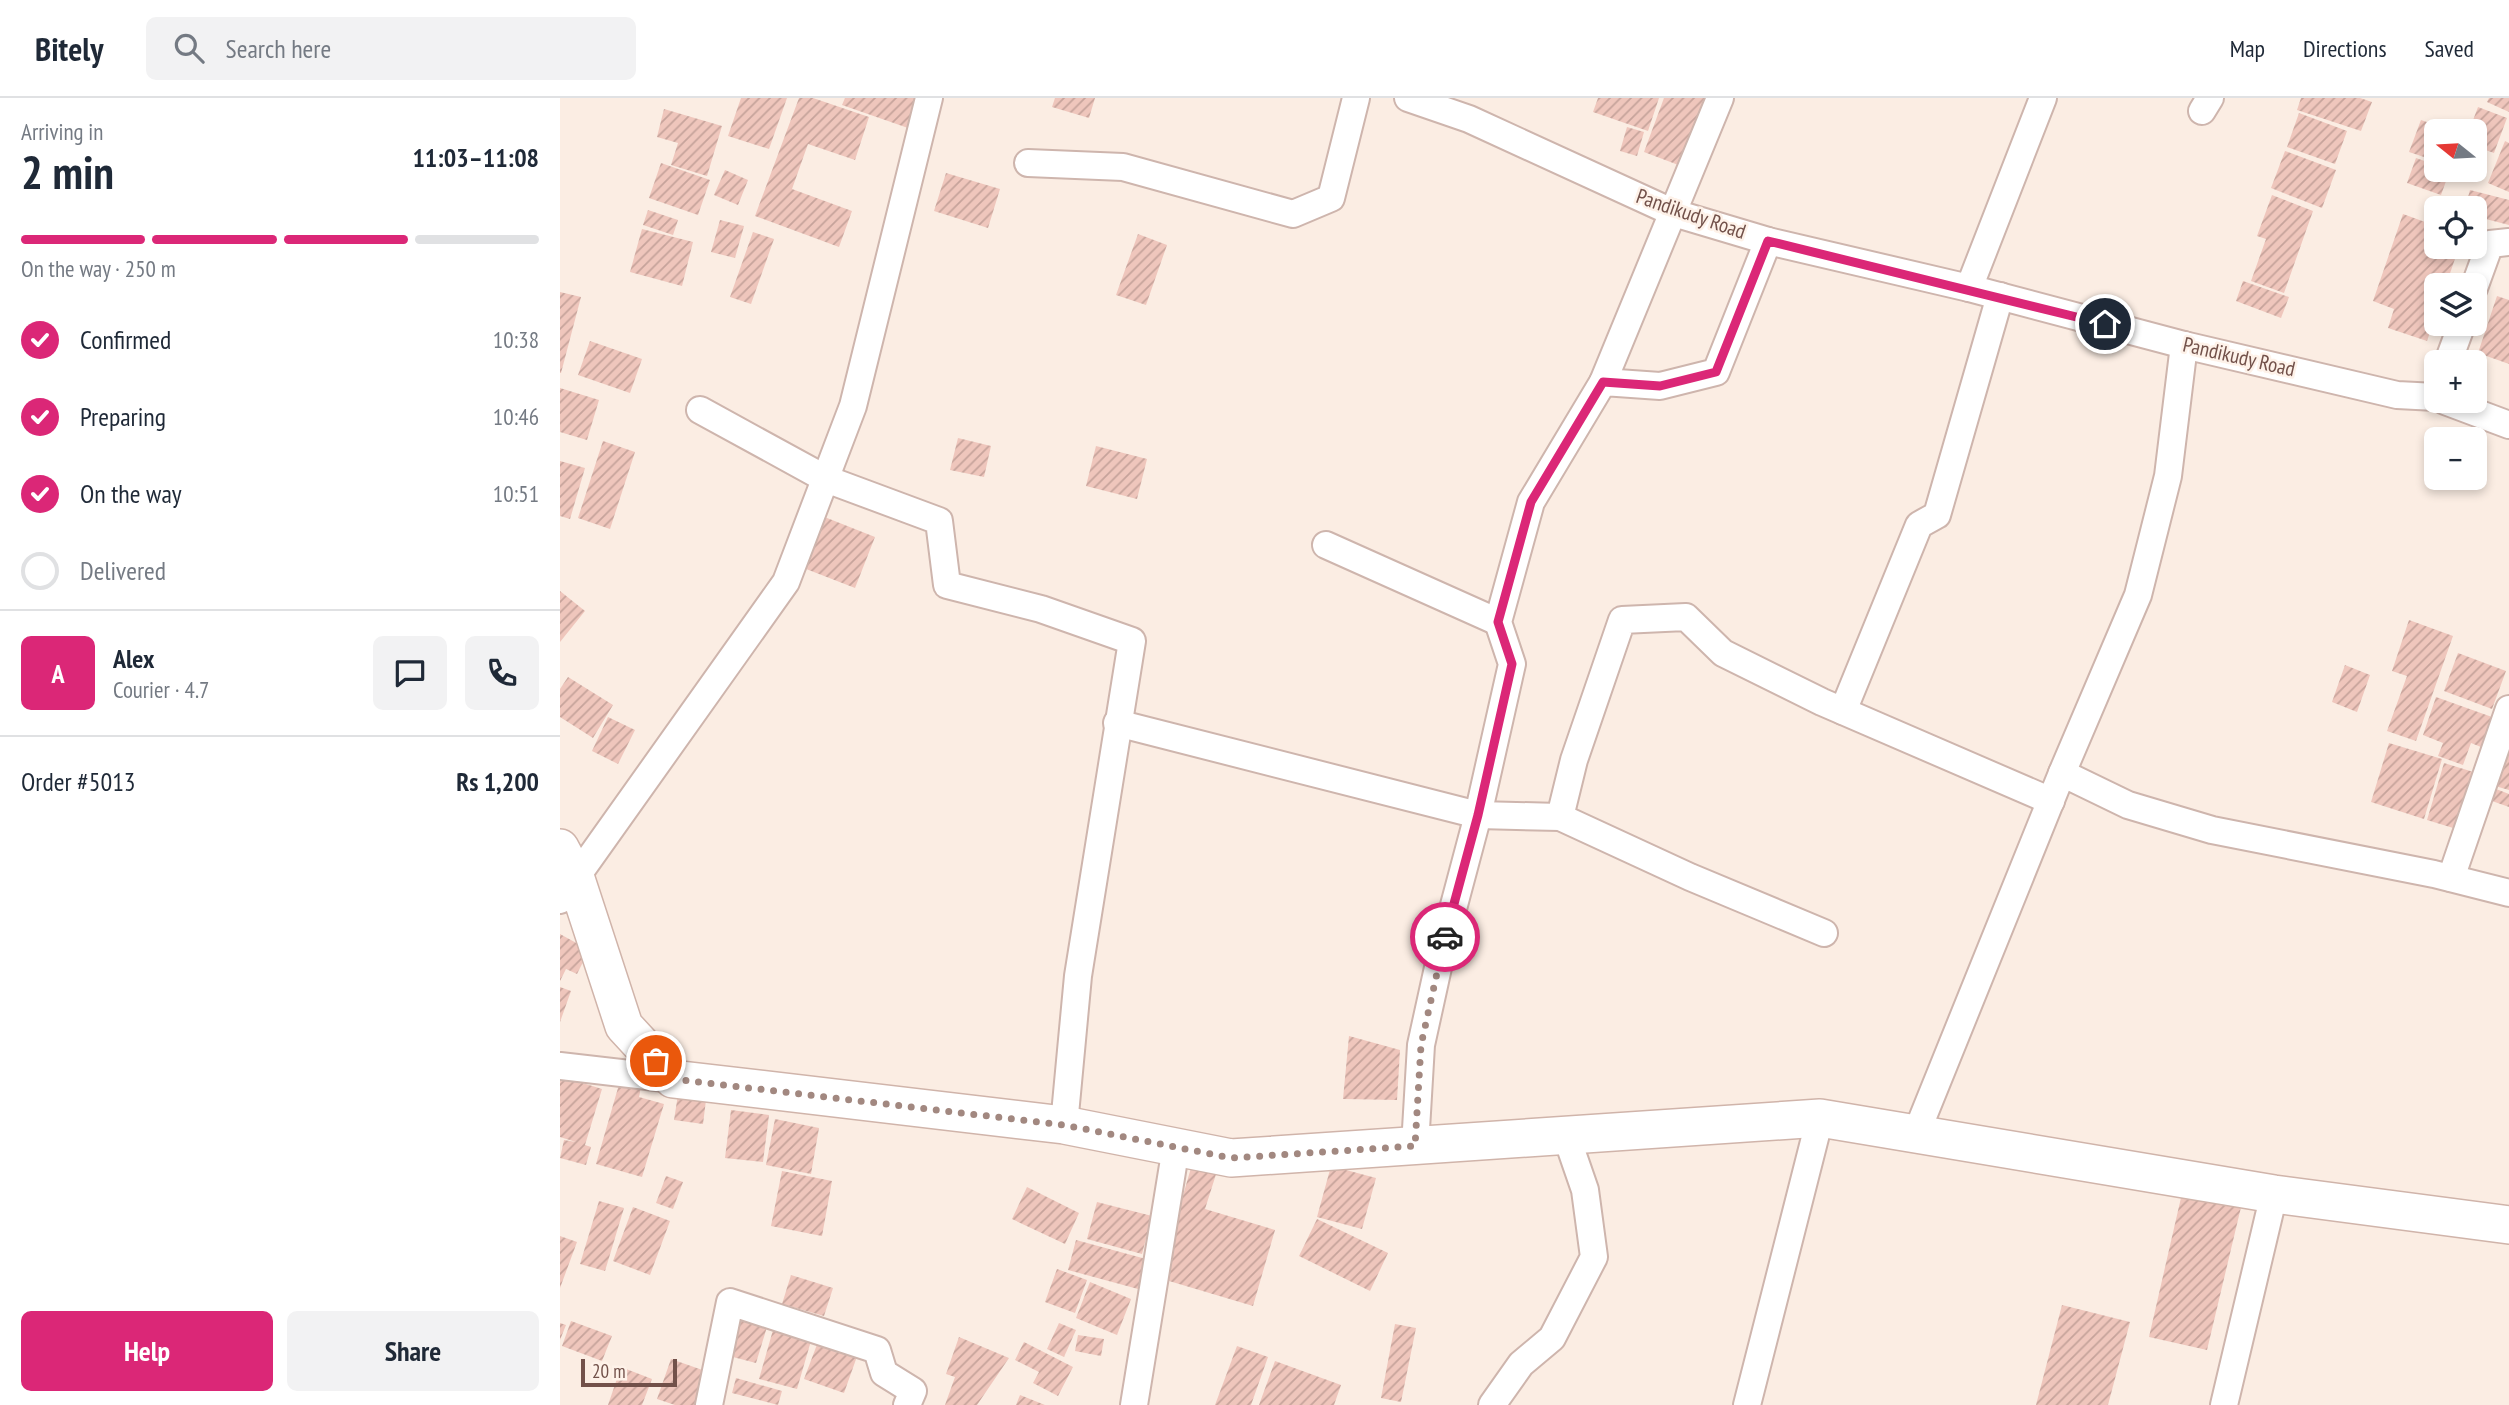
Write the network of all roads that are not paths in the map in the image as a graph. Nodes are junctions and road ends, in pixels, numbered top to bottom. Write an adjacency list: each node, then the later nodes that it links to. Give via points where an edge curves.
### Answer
1 (929, 98): 20 (street, via 853,406)
2 (1356, 98): 7 (street, via 1331,198 1293,214 1123,167)
3 (1408, 98): 6 (street, Pandikudy Road)
4 (1720, 98): 8 (street)
5 (2043, 98): 12 (street)
6 (1473, 109): 8 (street, Pandikudy Road)
7 (1028, 163)
8 (1674, 213): 9 (street, Pandikudy Road); 15 (street)
9 (1768, 241): 12 (street, Pandikudy Road); 15 (street, via 1716,372 1660,386)
10 (2509, 242): 11 (street, via 2490,244)
11 (2479, 273)
12 (1969, 288): 13 (street, Pandikudy Road)
13 (2000, 296): 14 (street, Pandikudy Road); 24 (street, via 1937,515 1919,525)
14 (2184, 345): 16 (street, Pandikudy Road, via 2397,395); 26 (street, via 2168,476 2138,595)
15 (1603, 382): 22 (street, via 1531,502)
16 (2424, 396)
17 (700, 410): 20 (street)
18 (2477, 413): 19 (street)
19 (2509, 425)
20 (826, 479): 25 (street, via 939,521 947,585 1041,609 1132,641); 30 (street, via 786,582)
21 (1326, 545): 22 (street)
22 (1498, 622): 28 (street, via 1512,664)
23 (2509, 709): 31 (street)
24 (1843, 711): 27 (street); 29 (street, via 1723,653 1686,617 1622,620 1578,747)
25 (1117, 723): 28 (street); 37 (street, via 1078,976)
26 (2062, 773): 27 (street); 31 (street, via 2128,805 2212,830)
27 (2051, 801): 38 (street)
28 (1478, 815): 29 (street); 40 (street, via 1421,1045)
29 (1560, 817): 33 (street)
30 (565, 875): 35 (street, via 624,1026)
31 (2451, 878): 32 (street)
32 (2509, 892)
33 (1824, 933)
34 (560, 1066): 35 (street)
35 (673, 1079): 37 (street)
36 (1820, 1118): 38 (street); 39 (street); 48 (street)
37 (1064, 1125): 41 (street)
38 (1916, 1134): 42 (street)
39 (1566, 1135): 40 (street); 47 (street, via 1585,1190 1594,1257 1552,1338 1521,1364)
40 (1415, 1146): 41 (street, via 1231,1158)
41 (1177, 1147): 46 (street)
42 (2274, 1194): 43 (street); 49 (street)
43 (2509, 1225)
44 (709, 1405): 45 (street, via 730,1302 877,1350 884,1373 913,1391)
45 (907, 1405)
46 (1134, 1405)
47 (1493, 1405)
48 (1747, 1405)
49 (2224, 1405)

